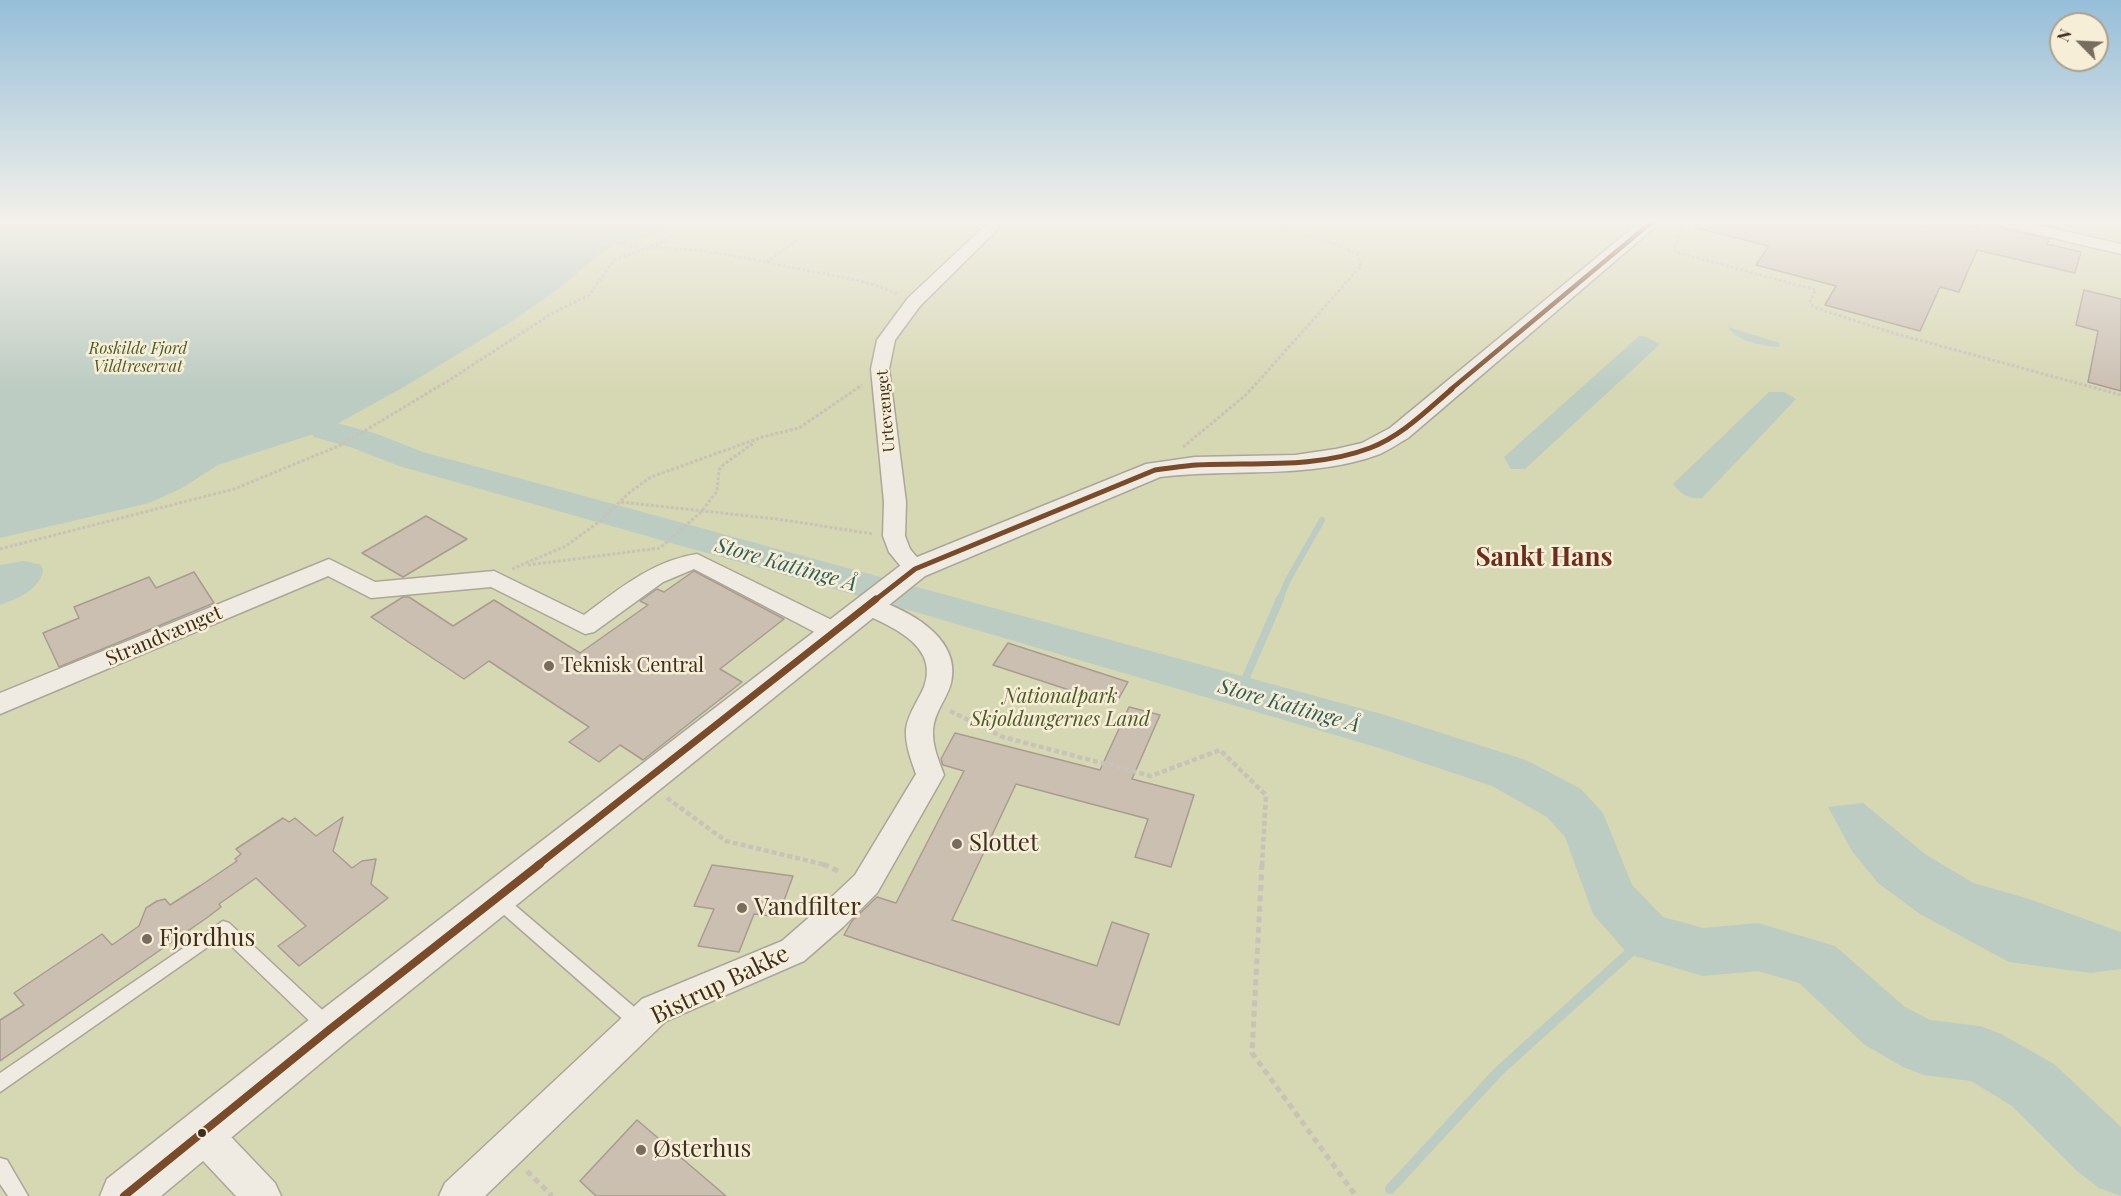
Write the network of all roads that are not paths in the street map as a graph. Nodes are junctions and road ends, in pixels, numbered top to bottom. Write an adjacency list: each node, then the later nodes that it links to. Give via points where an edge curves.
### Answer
1 (940, 277): 3 (street, Urtevænget, via 914,302 886,340 880,369 895,502 894,536 900,552)
2 (1586, 277): 3 (street, via 1399,433 1371,448 1294,463 1155,470)
3 (915, 569): 4 (street)
4 (869, 606): 5 (street); 8 (street, Bistrup Bakke, via 921,633 937,653 942,669 920,727 930,775 866,884 793,951 654,1010)
5 (835, 632): 6 (street, Strandvænget, via 698,561 667,569 585,626 494,579 371,590 329,567); 7 (street)
6 (0, 704)
7 (496, 898): 8 (lane); 9 (street)
8 (640, 1023): 16 (street, Bistrup Bakke)
9 (330, 1029): 10 (lane, via 223,928); 11 (street)
10 (0, 1083)
11 (201, 1132): 14 (street); 15 (street)
12 (0, 1167): 13 (lane)
13 (20, 1196)
14 (124, 1196)
15 (262, 1196)
16 (458, 1196)

